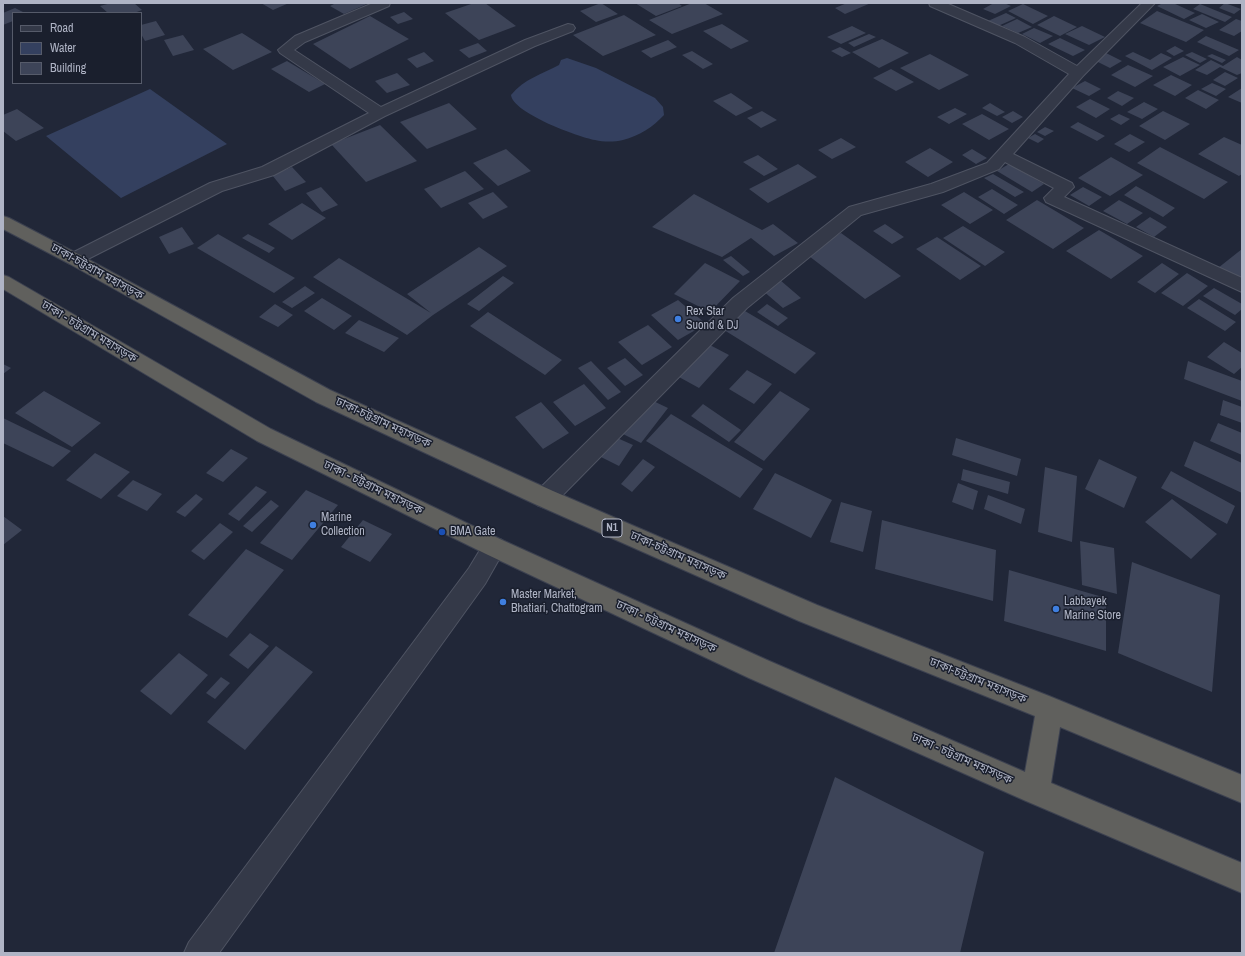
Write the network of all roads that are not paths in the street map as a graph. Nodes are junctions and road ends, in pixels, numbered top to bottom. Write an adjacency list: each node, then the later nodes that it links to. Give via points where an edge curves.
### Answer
1 (384, 3): 6 (street, via 300,39 285,50)
2 (935, 3): 5 (street, via 1020,40)
3 (1149, 3): 5 (street)
4 (568, 28): 6 (street)
5 (1078, 73): 7 (street)
6 (380, 113): 9 (street, via 268,170 216,187)
7 (1003, 155): 11 (street, via 1066,187 1052,198); 12 (street, via 993,166 937,188 855,211 740,303)
8 (3, 222): 9 (highway, ঢাকা-চট্টগ্রাম মহাসড়ক / N1)
9 (74, 259): 12 (highway, ঢাকা-চট্টগ্রাম মহাসড়ক / N1, via 323,396)
10 (3, 282): 13 (highway, ঢাকা - চট্টগ্রাম মহাসড়ক, via 264,435)
11 (1242, 286)
12 (545, 498): 14 (highway, ঢাকা-চট্টগ্রাম মহাসড়ক / N1, via 808,613)
13 (494, 547): 16 (highway, ঢাকা - চট্টগ্রাম মহাসড়ক, via 758,669); 18 (street, via 472,582)
14 (1049, 709): 15 (highway, ঢাকা-চট্টগ্রাম মহাসড়ক / N1); 16 (highway)
15 (1242, 789)
16 (1036, 791): 17 (highway, ঢাকা - চট্টগ্রাম মহাসড়ক)
17 (1242, 878)
18 (200, 953)

